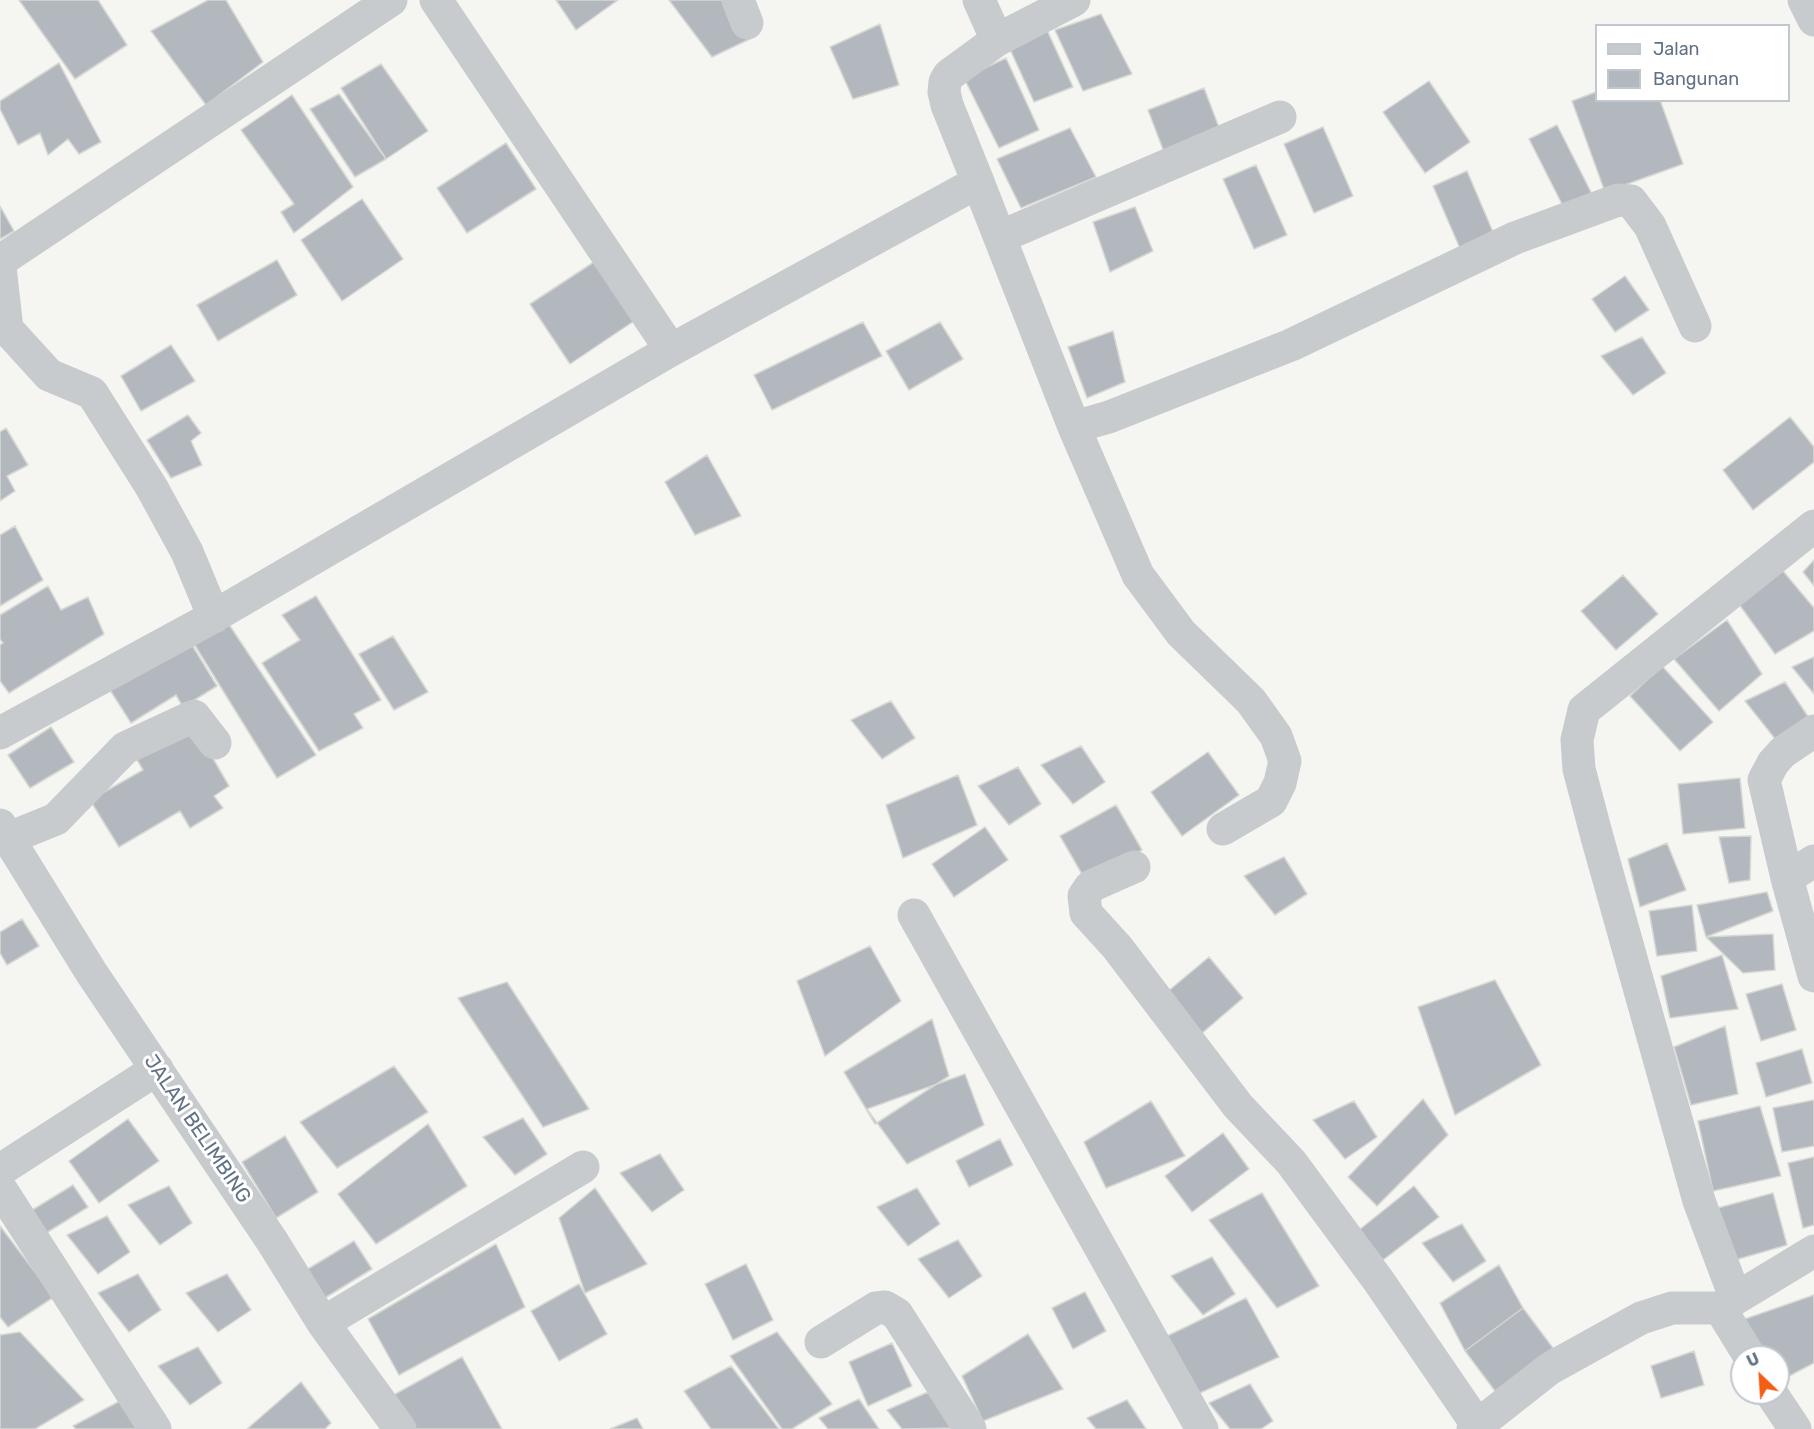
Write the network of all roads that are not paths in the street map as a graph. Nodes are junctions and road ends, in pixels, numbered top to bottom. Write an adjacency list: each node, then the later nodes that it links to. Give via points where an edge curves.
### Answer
1 (391, 0): 11 (street)
2 (436, 0): 14 (street)
3 (979, 0): 7 (street)
4 (1074, 0): 7 (street)
5 (1804, 0): 6 (street)
6 (1814, 20)
7 (997, 40): 9 (street, via 949,75 944,92)
8 (1280, 117): 10 (street)
9 (978, 182): 10 (street); 14 (street)
10 (1002, 236): 15 (street)
11 (0, 261)
12 (0, 267): 17 (street, via 7,329 49,375 92,393 187,552)
13 (1695, 326): 15 (street, via 1650,226 1630,201 1618,200 1515,238 1291,345 1109,417)
14 (671, 350): 17 (street)
15 (1074, 427): 21 (street, via 1138,575 1181,633 1251,701 1276,736 1285,761 1271,801)
16 (1814, 526): 33 (street, via 1584,710 1577,740 1579,769 1588,803)
17 (214, 617): 19 (street)
18 (1814, 730): 25 (street, via 1783,752 1764,780)
19 (0, 733)
20 (215, 743): 22 (street, via 194,716 125,748 56,819)
21 (1223, 829)
22 (4, 832): 28 (street, JALAN BELIMBING)
23 (1814, 861): 25 (street)
24 (1134, 867): 38 (street, via 1091,886 1084,896 1086,913 1117,947 1238,1106 1291,1162 1378,1280)
25 (1786, 878): 27 (street)
26 (914, 915): 42 (street)
27 (1814, 976)
28 (157, 1069): 30 (street); 34 (street, JALAN BELIMBING)
29 (583, 1167): 34 (street)
30 (0, 1170)
31 (0, 1188): 39 (street)
32 (1814, 1251): 33 (street)
33 (1728, 1302): 36 (street); 38 (street, via 1672,1308 1641,1318 1549,1369)
34 (323, 1323): 40 (street, JALAN BELIMBING)
35 (821, 1342): 41 (street, via 876,1308 897,1314)
36 (1745, 1345)
37 (1779, 1405): 43 (street)
38 (1476, 1427)
39 (155, 1429)
40 (400, 1429)
41 (970, 1429)
42 (1202, 1429)
43 (1795, 1429)

